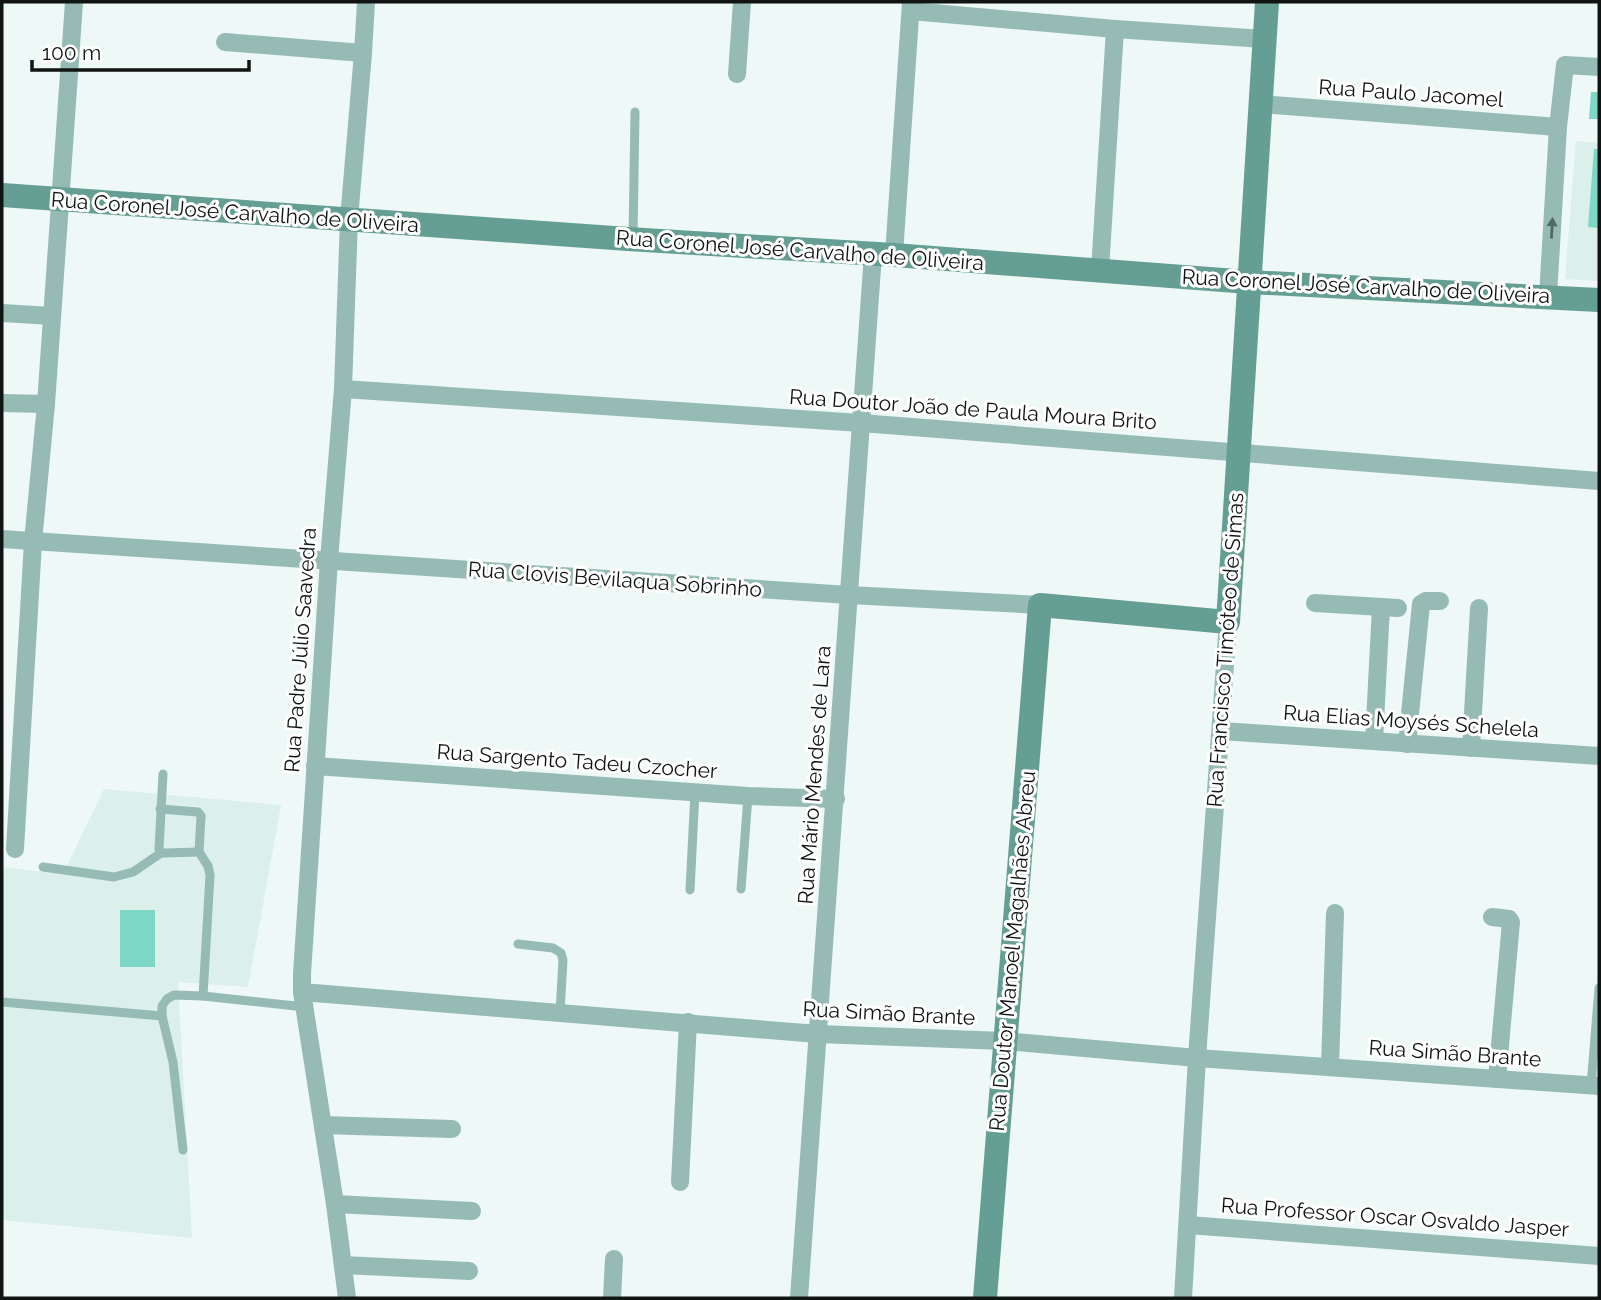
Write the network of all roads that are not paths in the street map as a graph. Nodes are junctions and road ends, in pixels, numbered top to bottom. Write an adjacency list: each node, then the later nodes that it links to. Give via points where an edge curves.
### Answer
1 (74, 2): 16 (street)
2 (366, 2): 9 (street, Rua Padre Júlio Saavedra)
3 (742, 2): 11 (street)
4 (1267, 2): 7 (street, Rua Francisco Timóteo de Simas)
5 (911, 7): 6 (street); 19 (street, Rua Mário Mendes de Lara)
6 (1115, 29): 7 (street); 20 (street)
7 (1264, 39): 12 (street, Rua Francisco Timóteo de Simas)
8 (225, 42): 9 (street)
9 (363, 53): 17 (street, Rua Padre Júlio Saavedra)
10 (1599, 67): 14 (street, via 1565,65)
11 (737, 74)
12 (1261, 104): 14 (street, Rua Paulo Jacomel); 21 (street, Rua Francisco Timóteo de Simas)
13 (635, 112): 18 (lane)
14 (1558, 127): 22 (street, one-way to 14)
15 (2, 195): 16 (street, Rua Coronel José Carvalho de Oliveira)
16 (59, 200): 17 (street, Rua Coronel José Carvalho de Oliveira); 25 (street)
17 (349, 219): 18 (street, Rua Coronel José Carvalho de Oliveira); 26 (street, Rua Padre Júlio Saavedra)
18 (633, 240): 19 (street, Rua Coronel José Carvalho de Oliveira)
19 (884, 254): 20 (street, Rua Coronel José Carvalho de Oliveira); 29 (street, Rua Mário Mendes de Lara)
20 (1100, 270): 21 (street, Rua Coronel José Carvalho de Oliveira)
21 (1249, 282): 22 (street, Rua Coronel José Carvalho de Oliveira); 30 (street, Rua Francisco Timóteo de Simas)
22 (1548, 296): 23 (street, Rua Coronel José Carvalho de Oliveira)
23 (1599, 300)
24 (2, 313): 25 (street)
25 (52, 316): 28 (street)
26 (343, 389): 29 (street, Rua Doutor João de Paula Moura Brito); 34 (street, Rua Padre Júlio Saavedra)
27 (2, 403): 28 (street)
28 (46, 404): 33 (street)
29 (861, 423): 30 (street, Rua Doutor João de Paula Moura Brito); 35 (street, Rua Mário Mendes de Lara)
30 (1238, 452): 31 (street, Rua Doutor João de Paula Moura Brito); 40 (street, Rua Francisco Timóteo de Simas)
31 (1599, 481)
32 (2, 539): 33 (street, Rua Clovis Bevilaqua Sobrinho)
33 (33, 541): 34 (street, Rua Clovis Bevilaqua Sobrinho); 52 (street)
34 (329, 560): 35 (street, Rua Clovis Bevilaqua Sobrinho); 46 (street, Rua Padre Júlio Saavedra)
35 (849, 595): 38 (street, Rua Clovis Bevilaqua Sobrinho); 50 (street, Rua Mário Mendes de Lara)
36 (1440, 601): 43 (street, via 1421,604)
37 (1315, 603): 42 (street, via 1390,608)
38 (1040, 605): 40 (street, Rua Clovis Bevilaqua Sobrinho); 69 (street, Rua Doutor Manoel Magalhães Abreu)
39 (1479, 608): 44 (street)
40 (1228, 622): 41 (street, Rua Francisco Timóteo de Simas)
41 (1221, 731): 42 (street, Rua Elias Moysés Schelela); 70 (street, Rua Francisco Timóteo de Simas)
42 (1374, 741): 43 (street, Rua Elias Moysés Schelela)
43 (1407, 744): 44 (street, Rua Elias Moysés Schelela)
44 (1471, 748): 45 (street, Rua Elias Moysés Schelela)
45 (1599, 756)
46 (315, 766): 48 (street, Rua Sargento Tadeu Czocher); 63 (street, Rua Padre Júlio Saavedra)
47 (163, 774): 51 (lane)
48 (695, 792): 49 (street, Rua Sargento Tadeu Czocher); 57 (lane)
49 (748, 796): 50 (street, Rua Sargento Tadeu Czocher); 56 (lane)
50 (836, 799): 68 (street, Rua Mário Mendes de Lara)
51 (160, 809): 53 (lane, via 200,814); 54 (lane)
52 (15, 849)
53 (200, 852): 54 (lane); 62 (lane, via 210,874)
54 (161, 853): 55 (lane, via 133,872 114,877)
55 (43, 867)
56 (740, 889)
57 (690, 890)
58 (1335, 913): 71 (street)
59 (1492, 917): 72 (street, via 1511,922)
60 (518, 944): 65 (lane, via 561,953)
61 (1599, 988): 73 (lane)
62 (203, 996): 63 (lane); 66 (lane, via 174,995 162,1006)
63 (303, 1000): 65 (street, Rua Simão Brante); 74 (street, Rua Padre Júlio Saavedra)
64 (2, 1002): 66 (lane)
65 (561, 1012): 67 (street, Rua Simão Brante)
66 (162, 1016): 76 (lane, via 173,1062)
67 (688, 1022): 68 (street, Rua Simão Brante); 77 (street)
68 (818, 1034): 69 (street, Rua Simão Brante); 87 (street, Rua Mário Mendes de Lara)
69 (1004, 1041): 70 (street, Rua Simão Brante); 88 (street, Rua Doutor Manoel Magalhães Abreu)
70 (1197, 1058): 71 (street, Rua Simão Brante); 80 (street, Rua Francisco Timóteo de Simas)
71 (1330, 1067): 72 (street, Rua Simão Brante)
72 (1497, 1079): 73 (street, Rua Simão Brante)
73 (1595, 1086)
74 (323, 1125): 75 (street); 78 (street, Rua Padre Júlio Saavedra)
75 (452, 1129)
76 (183, 1150)
77 (680, 1182)
78 (335, 1204): 79 (street); 83 (street, Rua Padre Júlio Saavedra)
79 (472, 1212)
80 (1188, 1225): 81 (street, Rua Professor Oscar Osvaldo Jasper); 89 (street, Rua Francisco Timóteo de Simas)
81 (1599, 1256)
82 (614, 1259): 86 (street)
83 (343, 1265): 84 (street); 85 (street, Rua Padre Júlio Saavedra)
84 (469, 1271)
85 (347, 1298)
86 (612, 1298)
87 (799, 1298)
88 (985, 1298)
89 (1183, 1298)

